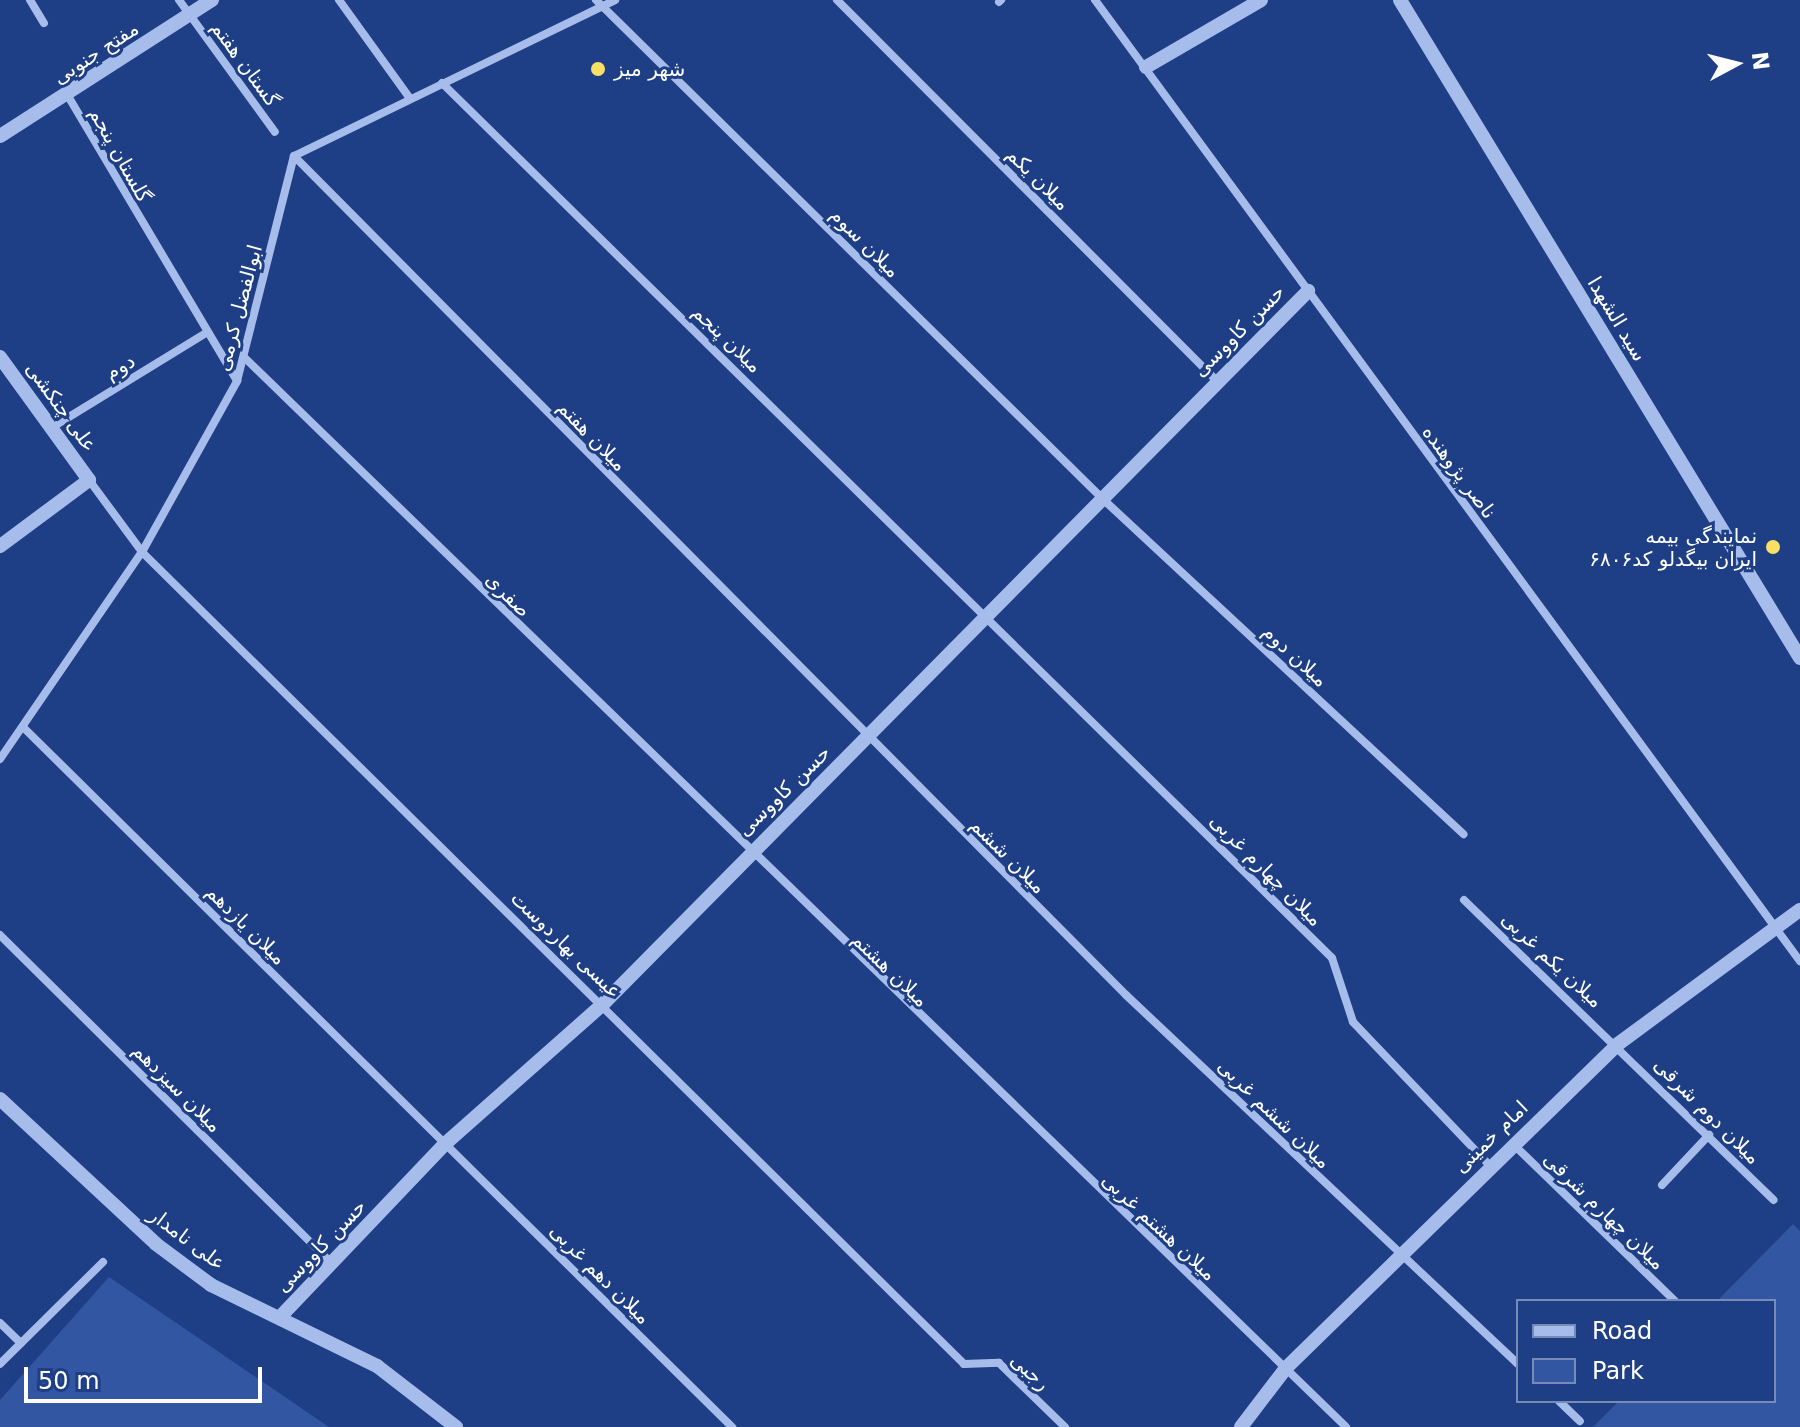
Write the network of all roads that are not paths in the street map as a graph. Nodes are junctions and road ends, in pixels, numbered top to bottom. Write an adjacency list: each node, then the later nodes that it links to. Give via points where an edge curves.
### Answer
1 (30, 0): 12 (street)
2 (179, 0): 11 (street, گستان هفتم)
3 (212, 0): 11 (street, مفتح جنوبی)
4 (339, 0): 16 (street)
5 (615, 0): 10 (street)
6 (837, 0): 25 (street, میلان یکم)
7 (1095, 0): 13 (street, ناصر پژوهنده)
8 (1261, 0): 13 (street)
9 (1400, 0): 32 (street, سید الشهدا)
10 (599, 3): 14 (street); 28 (street, میلان سوم)
11 (189, 15): 15 (street, مفتح جنوبی); 17 (street, گستان هفتم)
12 (44, 23)
13 (1146, 67): 20 (street, ناصر پژوهنده)
14 (442, 83): 16 (street); 31 (street, میلان پنجم)
15 (68, 96): 18 (street, مفتح جنوبی); 21 (street, گلستان پنجم)
16 (409, 97): 19 (street)
17 (275, 132)
18 (0, 136)
19 (294, 156): 23 (street, ابوالفضل کرمی); 34 (street, میلان هفتم)
20 (1308, 291): 25 (street, حسن کاووسی); 40 (street, ناصر پژوهنده)
21 (206, 333): 24 (street, گلستان پنجم); 26 (street, دوم)
22 (0, 357): 26 (street, علی چنکشی)
23 (246, 359): 24 (street, ابوالفضل کرمی); 37 (street, صفری)
24 (237, 381): 30 (street, ابوالفضل کرمی)
25 (1217, 381): 28 (street, حسن کاووسی)
26 (51, 428): 27 (street, علی چنکشی)
27 (89, 480): 29 (street); 30 (street, عیسی بهاردوست)
28 (1106, 502): 31 (street, حسن کاووسی); 36 (street, میلان دوم)
29 (0, 546)
30 (142, 552): 33 (street, ابوالفضل کرمی); 44 (street, عیسی بهاردوست)
31 (989, 618): 34 (street, حسن کاووسی); 51 (street, میلان چهارم غربی, via 1332,958 1353,1022)
32 (1800, 658)
33 (25, 729): 35 (street, ابوالفضل کرمی); 49 (street, میلان یازدهم)
34 (867, 739): 37 (street, حسن کاووسی); 43 (street, میلان ششم)
35 (0, 759)
36 (1463, 834)
37 (748, 853): 44 (street, حسن کاووسی); 47 (street, میلان هشتم)
38 (1464, 900): 45 (street, میلان یکم غربی)
39 (1800, 910): 40 (street, امام خمینی)
40 (1772, 929): 42 (street, ناصر پژوهنده); 45 (street, امام خمینی)
41 (0, 935): 56 (street, میلان سیزدهم)
42 (1800, 961)
43 (1126, 995): 54 (street, میلان ششم غربی)
44 (603, 1004): 49 (street, حسن کاووسی); 63 (street, عیسی بهاردوست)
45 (1618, 1044): 48 (street, میلان دوم شرقی); 50 (street, امام خمینی)
46 (0, 1099): 58 (street, علی نامدار, via 156,1244 211,1285)
47 (1010, 1109): 64 (street, میلان هشتم غربی)
48 (1709, 1135): 52 (street); 53 (street, میلان دوم شرقی)
49 (446, 1143): 56 (street, حسن کاووسی); 68 (street, میلان دهم غربی)
50 (1512, 1143): 51 (street, امام خمینی); 57 (street, میلان چهارم شرقی)
51 (1490, 1166): 54 (street, امام خمینی)
52 (1662, 1185)
53 (1774, 1200)
54 (1399, 1255): 61 (street, میلان ششم غربی); 64 (street, امام خمینی)
55 (103, 1262): 60 (street)
56 (332, 1264): 58 (street, حسن کاووسی)
57 (1673, 1299)
58 (282, 1315): 67 (street, علی نامدار, via 377,1366)
59 (0, 1323): 60 (street)
60 (21, 1343): 62 (street)
61 (1516, 1362)
62 (0, 1364)
63 (964, 1364): 69 (street, رجبی, via 999,1363)
64 (1286, 1368): 70 (street, امام خمینی); 71 (street, میلان هشتم غربی)
65 (1561, 1403): 66 (street)
66 (1580, 1421)
67 (456, 1427)
68 (732, 1427)
69 (1065, 1427)
70 (1241, 1427)
71 (1346, 1427)

